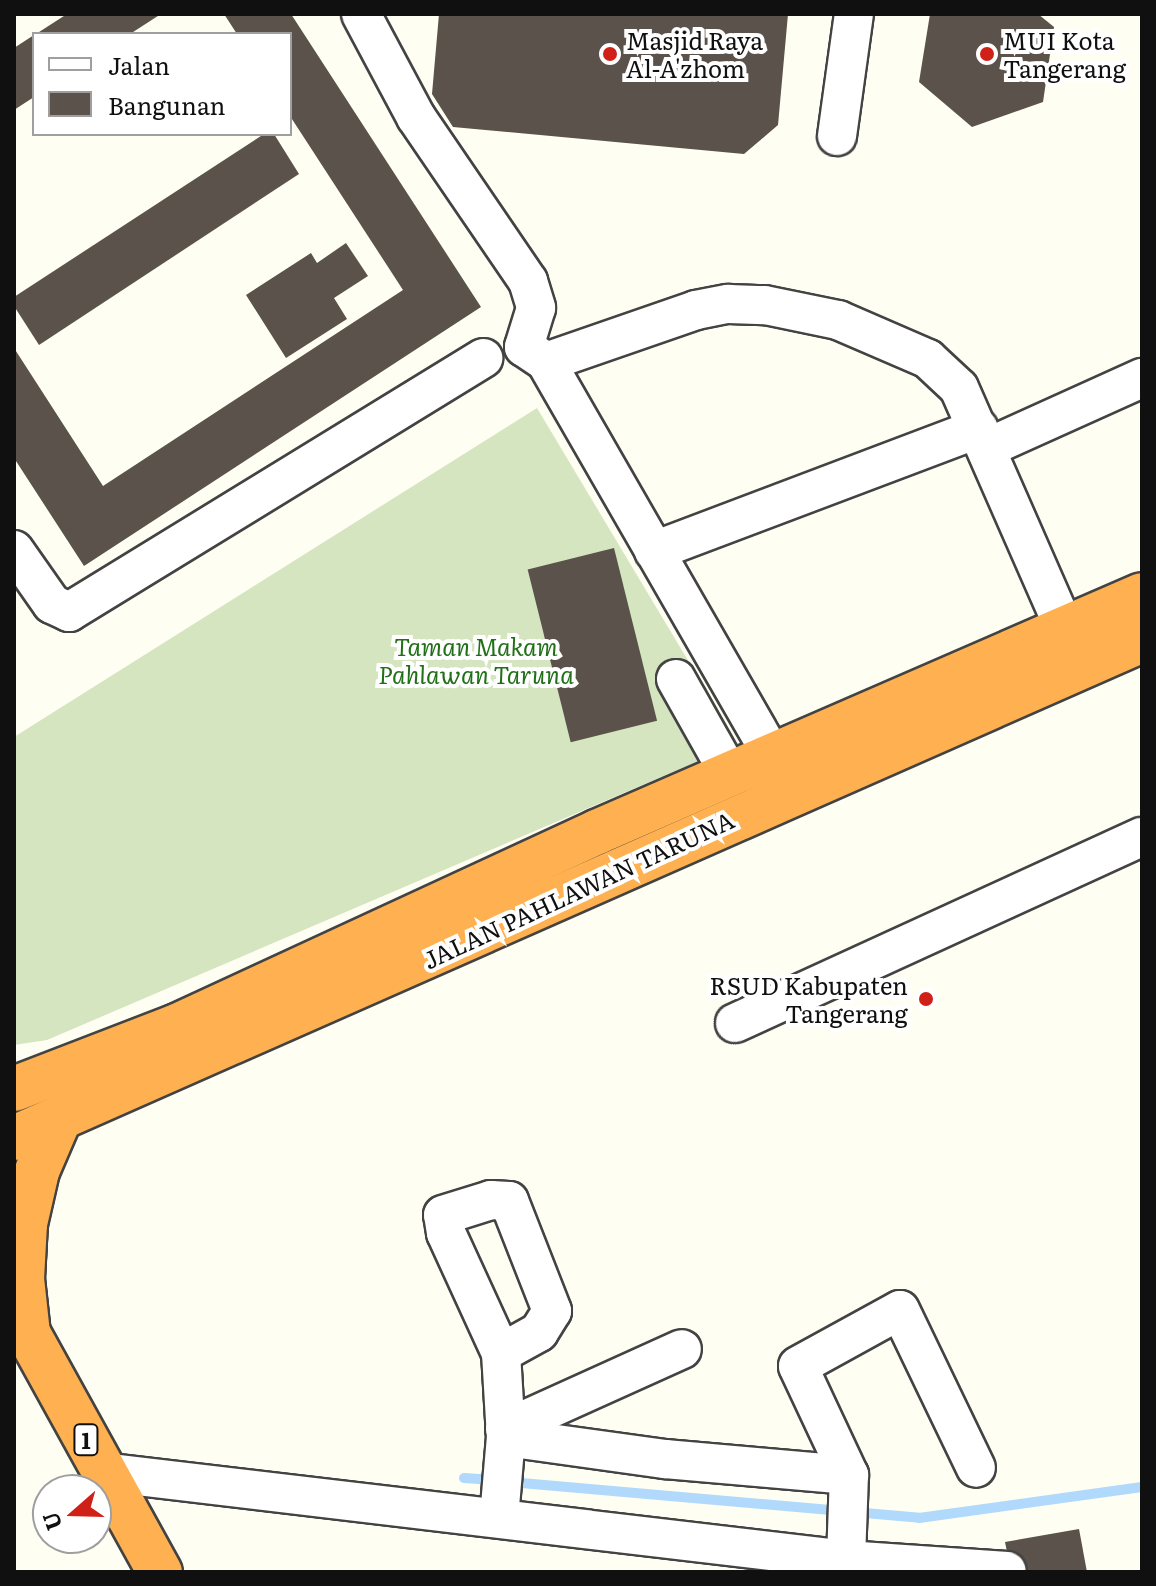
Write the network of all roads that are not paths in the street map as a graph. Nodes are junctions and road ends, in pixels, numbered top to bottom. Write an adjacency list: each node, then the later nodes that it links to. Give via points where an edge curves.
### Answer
1 (361, 14): 5 (street, via 416,117 528,281 536,308 524,347)
2 (854, 14): 3 (street)
3 (837, 136)
4 (483, 358): 8 (street, via 69,612 56,609)
5 (546, 362): 7 (street, via 696,310 728,304 798,310 838,320 928,359 959,388); 9 (street)
6 (1142, 378): 7 (street)
7 (984, 438): 9 (street); 11 (street)
8 (14, 550)
9 (654, 551): 14 (street)
10 (1142, 595): 11 (highway, JALAN PAHLAWAN TARUNA)
11 (1065, 629): 14 (highway, JALAN PAHLAWAN TARUNA)
12 (1142, 640): 19 (highway, JALAN PAHLAWAN TARUNA)
13 (676, 679): 15 (street)
14 (773, 756): 15 (highway, JALAN PAHLAWAN TARUNA)
15 (730, 775): 18 (highway, JALAN PAHLAWAN TARUNA, via 175,1027)
16 (1142, 837): 17 (street)
17 (735, 1023)
18 (23, 1083)
19 (59, 1120): 20 (highway, JALAN PAHLAWAN TARUNA); 21 (highway, via 37,1171 25,1224)
20 (14, 1138)
21 (21, 1321): 26 (highway, 1)
22 (682, 1349): 24 (street)
23 (501, 1353): 24 (street)
24 (505, 1440): 27 (street); 28 (street)
25 (976, 1468): 27 (street, via 900,1310 798,1366)
26 (103, 1472): 28 (street); 31 (highway, 1)
27 (850, 1480): 29 (street)
28 (499, 1514): 29 (street)
29 (847, 1551): 30 (street)
30 (1007, 1571)
31 (160, 1572)

